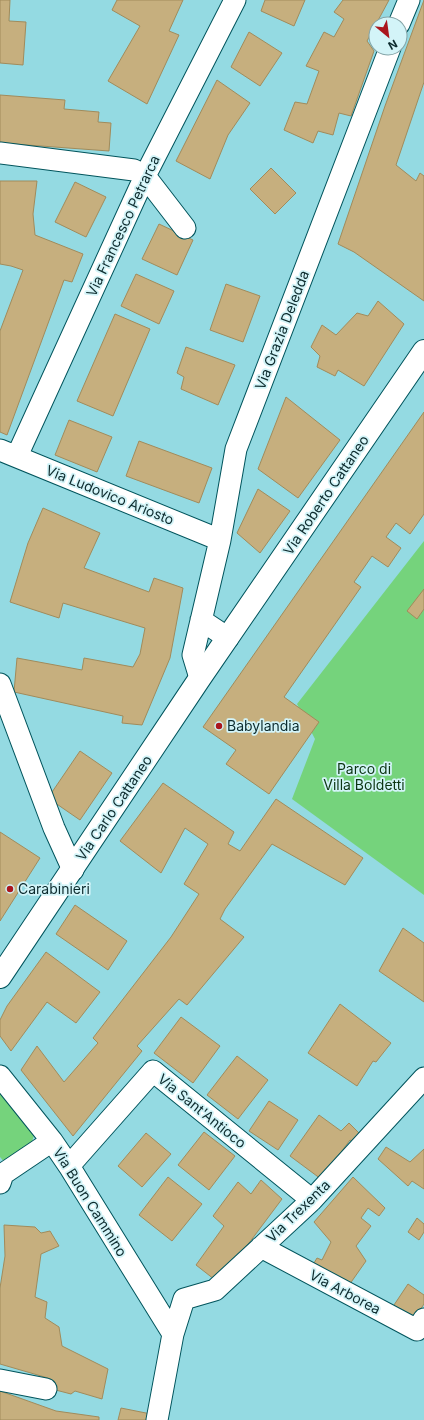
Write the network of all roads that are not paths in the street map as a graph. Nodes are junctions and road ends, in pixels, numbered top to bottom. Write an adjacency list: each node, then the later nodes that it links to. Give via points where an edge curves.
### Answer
1 (235, 0): 6 (street, Via Francesco Petrarca)
2 (408, 0): 3 (street)
3 (402, 16)
4 (387, 56): 10 (street, Via Grazia Deledda, via 236,449)
5 (0, 153): 6 (street, via 134,170)
6 (145, 176): 7 (street); 9 (street, Via Francesco Petrarca)
7 (185, 228)
8 (424, 351): 12 (main road, Via Roberto Cattaneo)
9 (8, 453): 10 (street, Via Ludovico Ariosto)
10 (220, 540): 11 (street, Via Grazia Deledda)
11 (201, 620): 12 (street); 13 (street, Via Grazia Deledda, via 193,655)
12 (228, 638): 13 (main road, Via Carlo Cattaneo)
13 (200, 678): 15 (main road, Via Carlo Cattaneo)
14 (0, 684): 15 (street, via 54,828)
15 (73, 870): 16 (main road, Via Carlo Cattaneo)
16 (0, 977)
17 (0, 1076): 19 (street, Via Buon Cammino)
18 (424, 1078): 22 (street, Via Trexenta)
19 (52, 1141): 20 (street, Via Buon Cammino); 21 (street)
20 (69, 1166): 22 (street, Via Sant'Antioco, via 153,1071); 25 (street, Via Buon Cammino)
21 (2, 1179)
22 (312, 1200): 23 (street, Via Trexenta)
23 (261, 1247): 24 (street, Via Arborea, via 417,1330); 25 (street, Via Trexenta, via 215,1290 184,1299)
24 (424, 1319)
25 (173, 1334): 28 (street)
26 (0, 1380): 27 (street)
27 (46, 1390)
28 (157, 1420)

